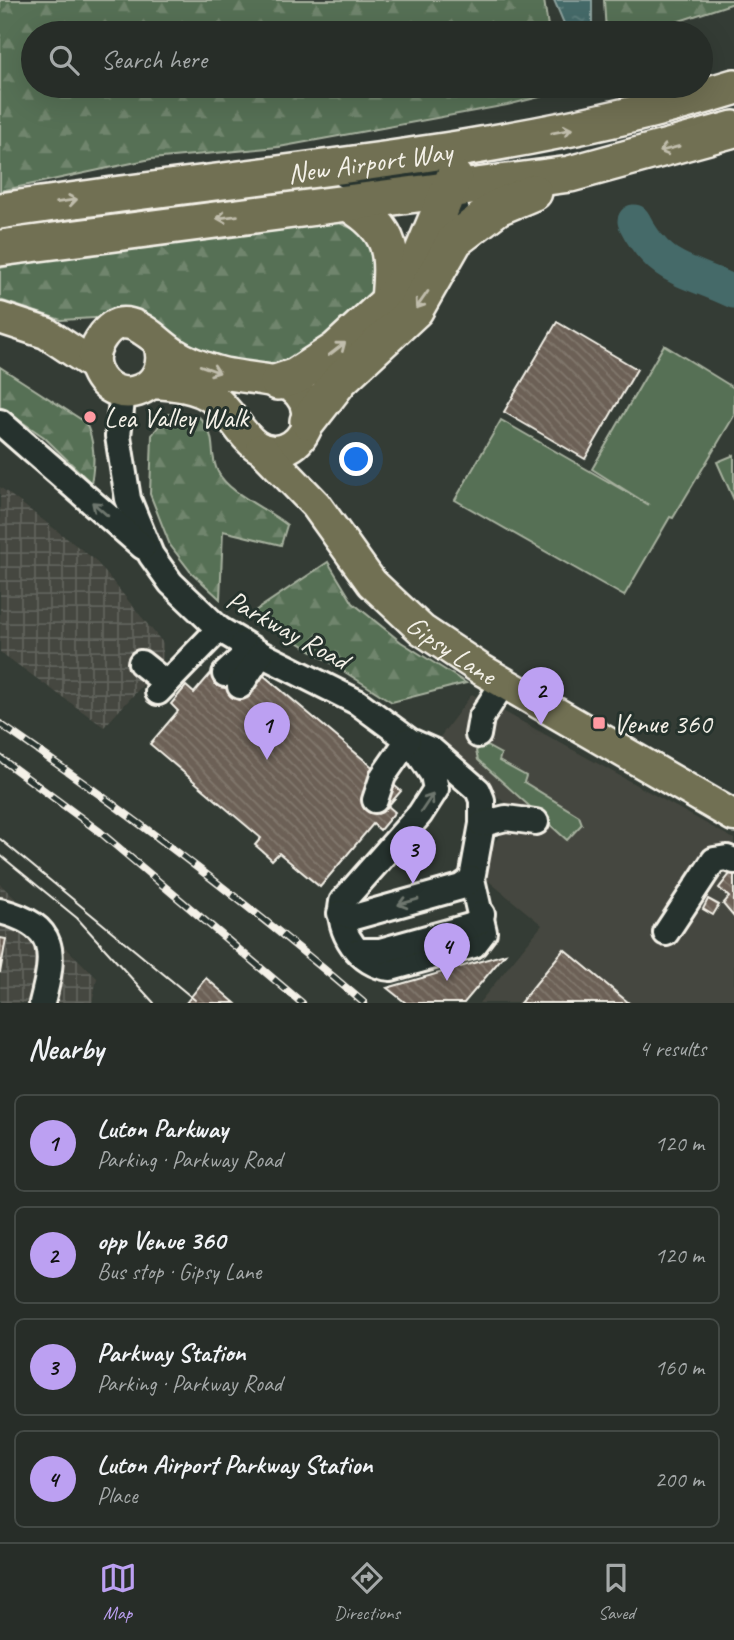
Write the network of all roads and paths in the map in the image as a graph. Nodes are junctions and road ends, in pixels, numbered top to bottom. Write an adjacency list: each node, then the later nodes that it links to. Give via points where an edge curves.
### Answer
1 (734, 87): 2 (highway, New Airport Way, one-way to 1)
2 (713, 93)
3 (697, 98): 5 (highway, New Airport Way, one-way to 3, via 634,117)
4 (734, 129): 7 (highway, New Airport Way, one-way to 7)
5 (479, 146): 6 (highway, New Airport Way); 8 (highway, via 460,163)
6 (301, 170): 8 (street, via 376,179 434,176); 10 (highway, New Airport Way, one-way to 6)
7 (570, 174): 8 (highway, New Airport Way); 11 (highway, via 498,207)
8 (447, 192): 9 (highway, New Airport Way); 11 (street, via 460,216); 13 (highway, via 415,268)
9 (349, 204): 12 (highway, New Airport Way, one-way to 12); 13 (highway, via 379,225 386,238 392,267)
10 (0, 211)
11 (455, 240): 23 (highway, one-way to 23, via 415,310 340,380)
12 (0, 248)
13 (389, 301): 19 (highway, one-way to 13, via 296,376 336,350)
14 (0, 318): 16 (main road)
15 (107, 331): 16 (main road); 17 (main road, via 135,325); 18 (main road, via 95,349)
16 (46, 333): 18 (main road)
17 (158, 341): 19 (main road, one-way to 19, via 212,371); 20 (main road, via 162,363)
18 (94, 365): 21 (main road, via 107,386)
19 (273, 382): 23 (main road, via 301,395 308,412); 24 (main road, via 243,398)
20 (152, 383): 21 (main road); 24 (main road, via 183,386 207,395)
21 (123, 392): 27 (street, Parkway Road, via 118,418 121,466 135,522)
22 (0, 422): 27 (street, one-way to 22)
23 (306, 426): 25 (main road, via 292,446); 26 (main road, Gipsy Lane)
24 (240, 427): 25 (main road, via 248,441)
25 (262, 449): 26 (main road, Gipsy Lane)
26 (316, 505): 32 (main road, Gipsy Lane, via 372,583 404,616)
27 (151, 555): 28 (street, Parkway Road, via 184,597)
28 (219, 629): 29 (street, Parkway Road); 30 (street, via 162,687)
29 (252, 649): 31 (street); 34 (street, Parkway Road, via 357,702)
30 (141, 663)
31 (232, 680)
32 (504, 682): 33 (street, via 481,718); 36 (main road, Gipsy Lane)
33 (478, 735)
34 (409, 741): 35 (street, via 383,776); 38 (street, via 433,751 478,790); 42 (street, one-way to 34, via 342,902 420,814 436,789 433,775)
35 (375, 800)
36 (734, 816)
37 (536, 822): 38 (street, via 506,818)
38 (482, 824): 40 (street)
39 (730, 860): 43 (street, via 714,860)
40 (472, 879): 42 (street, one-way to 42, via 461,887 354,917); 42 (street, via 482,914 479,922 380,951 358,951 348,940)
41 (0, 911): 44 (street, via 36,924 48,943 51,969)
42 (340, 913)
43 (666, 933)
44 (42, 1003)

